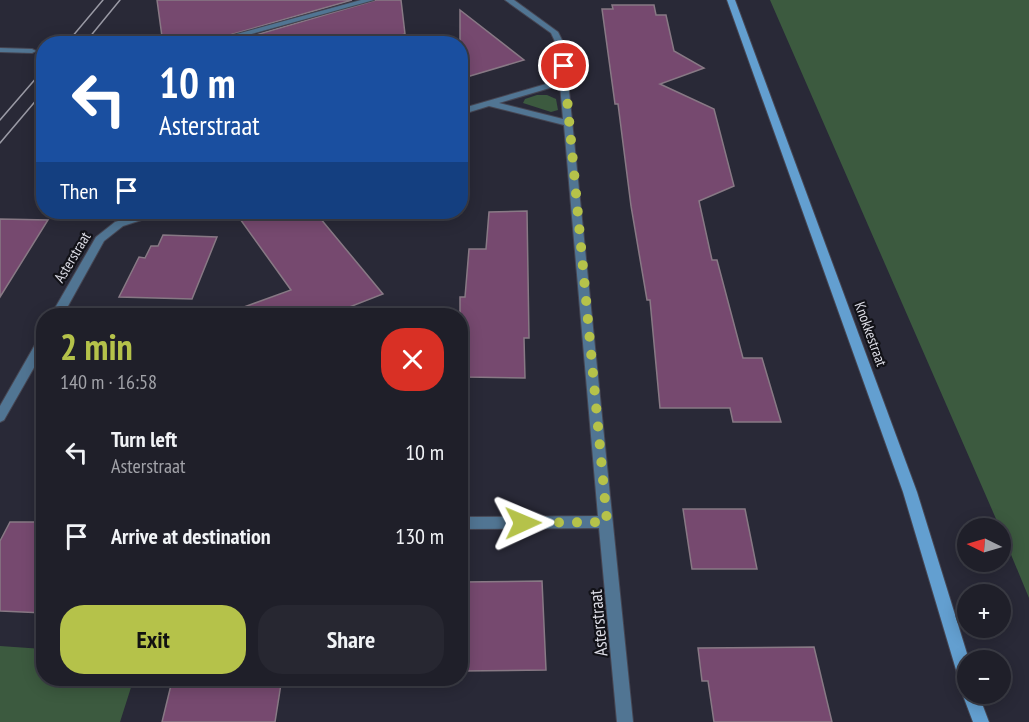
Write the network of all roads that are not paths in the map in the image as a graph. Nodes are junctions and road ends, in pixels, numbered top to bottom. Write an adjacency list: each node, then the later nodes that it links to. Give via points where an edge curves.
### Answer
1 (369, 0): 4 (street)
2 (509, 0): 7 (street, Asterstraat, via 554,32 564,52)
3 (730, 0): 17 (street, Knokkestraat, via 910,492)
4 (234, 36)
5 (0, 50): 6 (street)
6 (32, 51)
7 (564, 81): 8 (street); 10 (street, Asterstraat)
8 (487, 103): 9 (street); 10 (street)
9 (468, 109)
10 (568, 123): 15 (street, Asterstraat)
11 (134, 219): 12 (street, Asterstraat, via 119,224 100,239)
12 (61, 308)
13 (36, 353): 14 (street)
14 (0, 417)
15 (607, 522): 16 (street); 19 (street, Asterstraat)
16 (468, 523)
17 (958, 650)
18 (974, 704): 20 (street)
19 (625, 722)
20 (981, 722)

